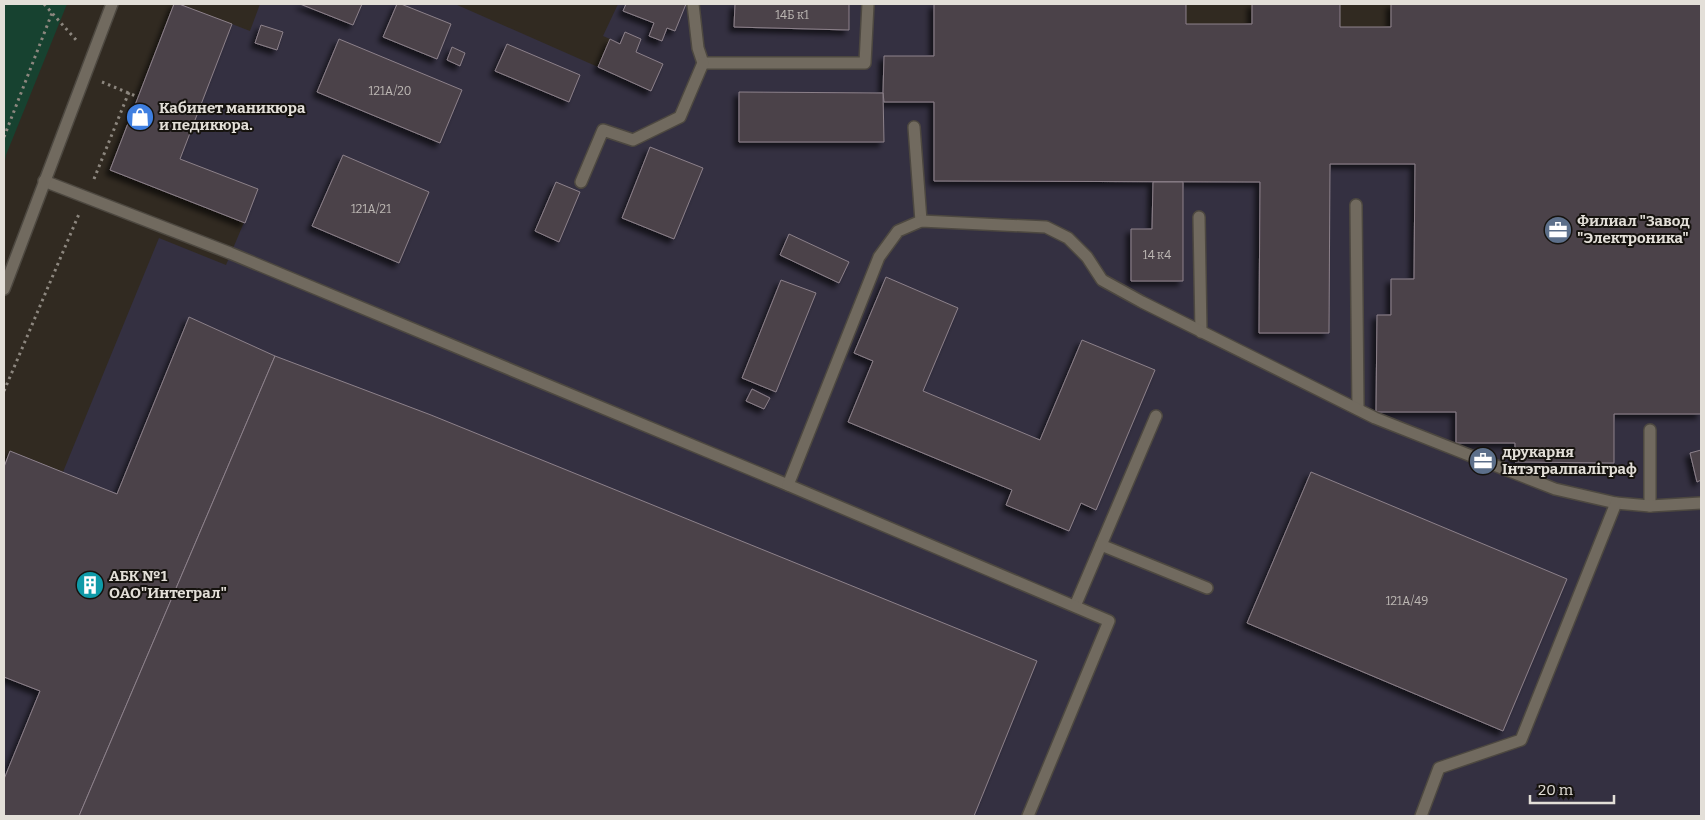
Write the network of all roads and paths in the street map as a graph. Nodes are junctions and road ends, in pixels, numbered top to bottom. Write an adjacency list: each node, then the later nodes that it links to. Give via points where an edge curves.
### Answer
1 (112, 4): 9 (lane)
2 (693, 4): 5 (lane)
3 (868, 4): 5 (lane, via 865,63)
4 (52, 13): 8 (path)
5 (702, 63): 10 (lane, via 680,117 633,140 603,130)
6 (129, 92): 11 (path)
7 (914, 126): 14 (lane)
8 (4, 137)
9 (44, 181): 11 (lane); 15 (lane)
10 (581, 182)
11 (87, 197): 17 (path); 21 (lane)
12 (1356, 205): 18 (lane)
13 (1199, 217): 16 (lane)
14 (921, 222): 16 (lane, via 1046,227 1068,238 1087,257 1102,280); 21 (lane, via 898,231 879,256)
15 (4, 289)
16 (1201, 332): 18 (lane)
17 (4, 391)
18 (1358, 409): 23 (lane, via 1555,489)
19 (1156, 416): 25 (lane)
20 (1650, 430): 24 (lane)
21 (788, 485): 27 (lane)
22 (1701, 502): 24 (lane)
23 (1616, 503): 24 (lane); 29 (lane, via 1521,740 1439,768)
24 (1650, 506)
25 (1101, 545): 26 (lane); 27 (lane)
26 (1207, 588)
27 (1074, 606): 28 (lane, via 1109,621)
28 (1028, 816)
29 (1421, 816)

